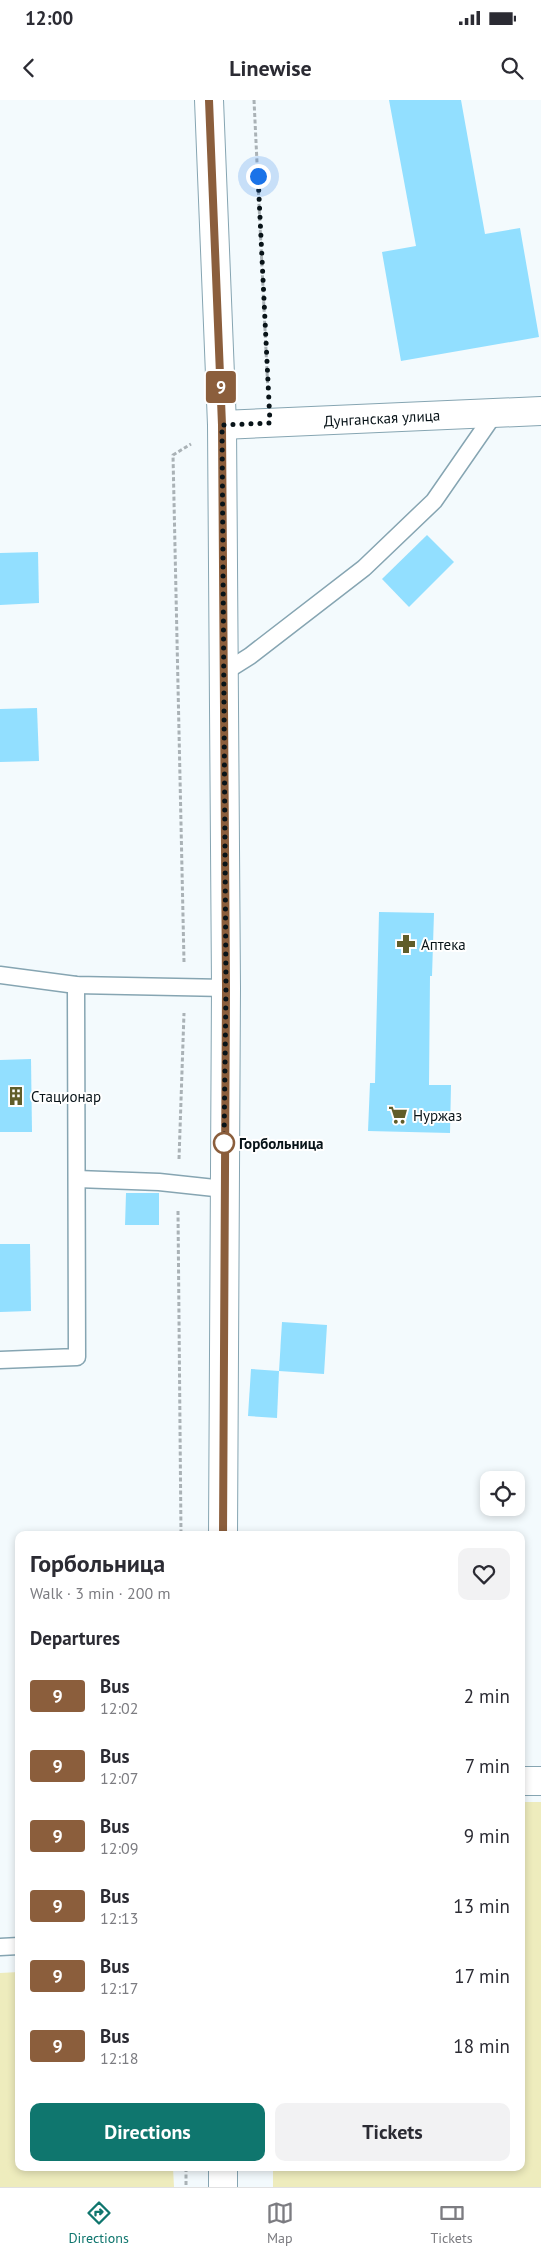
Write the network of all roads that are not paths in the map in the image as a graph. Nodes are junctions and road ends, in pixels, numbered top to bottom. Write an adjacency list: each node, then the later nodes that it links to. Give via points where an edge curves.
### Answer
1 (209, 100): 4 (main road)
2 (541, 411): 3 (main road, Дунганская улица)
3 (495, 413): 4 (main road, Дунганская улица); 5 (lane, via 434,501 364,568)
4 (222, 425): 5 (main road)
5 (224, 673): 8 (main road)
6 (0, 975): 7 (lane)
7 (76, 986): 8 (lane); 9 (lane)
8 (226, 988): 10 (main road)
9 (77, 1179): 10 (lane, via 159,1182); 11 (lane, via 77,1357)
10 (224, 1189): 12 (main road)
11 (0, 1360)
12 (223, 1531)
13 (541, 1781): 14 (main road)
14 (525, 1782)
15 (15, 1946): 16 (lane)
16 (0, 1947)
17 (222, 2171): 18 (main road)
18 (223, 2187)

